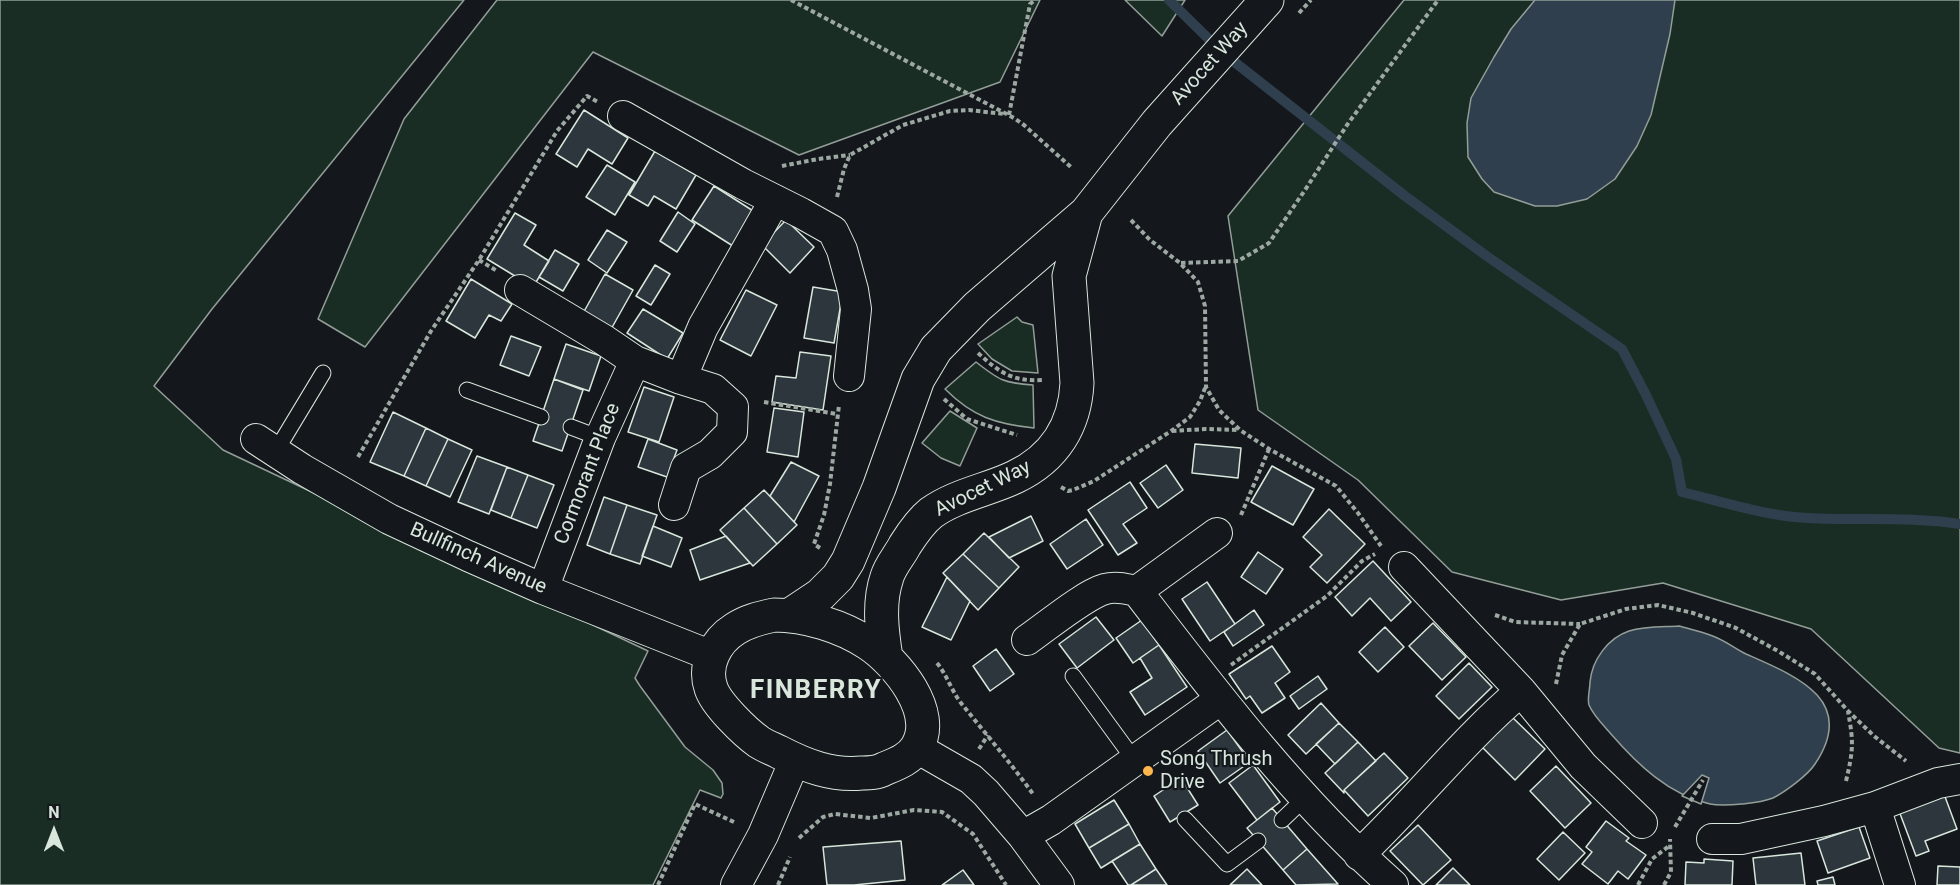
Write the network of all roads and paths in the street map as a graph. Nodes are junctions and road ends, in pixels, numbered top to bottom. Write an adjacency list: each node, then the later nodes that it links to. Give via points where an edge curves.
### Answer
1 (790, 0): 6 (path)
2 (1035, 0): 6 (path, via 1030,4)
3 (1267, 0): 11 (street, Avocet Way, via 1157,123)
4 (1438, 0): 14 (path, via 1347,125 1269,243 1238,261)
5 (623, 116): 9 (street); 35 (path, via 587,96 557,131 431,331)
6 (1012, 117): 7 (path, via 987,111 950,111 903,125); 8 (path)
7 (850, 155): 9 (path, via 756,170); 13 (path, via 838,190)
8 (1071, 167)
9 (743, 184): 10 (street)
10 (775, 200): 13 (street); 21 (street, via 703,327)
11 (1086, 213): 16 (street, Avocet Way); 18 (street, Avocet Way, via 1069,276)
12 (1131, 220): 14 (path)
13 (833, 231): 20 (street, via 842,249 856,309)
14 (1180, 263): 23 (path, via 1198,282 1204,306)
15 (520, 290): 17 (street)
16 (954, 329): 18 (path, via 987,362 1014,378 1043,380); 22 (street, Avocet Way)
17 (635, 361): 21 (street); 31 (street, Cormorant Place)
18 (1076, 372): 32 (street, Avocet Way, via 1074,410)
19 (322, 373): 33 (lane)
20 (849, 376): 26 (path)
21 (681, 379): 25 (street, via 713,389)
22 (918, 379): 32 (path, via 967,419 1013,435); 44 (street, Avocet Way, via 848,561 820,595)
23 (1206, 387): 29 (path, via 1219,410); 30 (path, via 1190,417)
24 (467, 390): 27 (lane)
25 (733, 407): 26 (path, via 748,399); 37 (street, via 732,432 710,454 686,468)
26 (837, 414): 39 (path, via 830,484)
27 (541, 417)
28 (571, 427): 31 (lane)
29 (1240, 430): 30 (path); 34 (path)
30 (1171, 431): 36 (path, via 1073,490 1062,489)
31 (600, 438): 41 (street, Cormorant Place)
32 (1061, 440): 48 (street, Avocet Way, via 1034,466 947,504 930,514 916,530 887,576 881,611)
33 (266, 445): 41 (street, Bullfinch Avenue, via 389,519)
34 (1269, 449): 38 (path, via 1239,519); 40 (path, via 1336,486)
35 (358, 457)
36 (1055, 481)
37 (674, 506)
38 (1217, 533): 42 (street)
39 (814, 544)
40 (1393, 558): 51 (path, via 1362,561 1327,596); 52 (street)
41 (543, 589): 47 (street, Bullfinch Avenue)
42 (1137, 591): 46 (street, via 1105,589); 51 (street)
43 (1494, 614): 45 (path, via 1515,622)
44 (790, 615): 47 (street, via 774,615 742,625); 48 (street, via 846,632)
45 (1580, 624): 53 (path, via 1626,609 1658,605 1693,614 1736,628 1815,674); 54 (path, via 1562,655)
46 (1027, 640)
47 (712, 656): 56 (street, via 708,672 711,689 732,718 760,742)
48 (886, 658): 55 (street, via 902,674 921,711 923,734)
49 (935, 662): 61 (path, via 959,700)
50 (1073, 676): 57 (lane)
51 (1214, 690): 57 (street); 60 (street)
52 (1521, 691): 54 (street); 75 (street, via 1498,710)
53 (1848, 711): 59 (path, via 1913,767); 67 (path, via 1853,753 1845,782)
54 (1548, 723): 68 (street, via 1583,766)
55 (917, 748): 56 (street, via 903,761 879,772 822,771); 70 (street, via 971,779)
56 (795, 760): 77 (street, via 763,835)
57 (1135, 761): 70 (street)
58 (1703, 780): 64 (path)
59 (1949, 781): 62 (street)
60 (1306, 797): 66 (lane); 75 (street)
61 (1038, 801)
62 (1875, 807): 67 (street); 84 (street)
63 (718, 815): 76 (path, via 695,804)
64 (1681, 817)
65 (1185, 819): 72 (lane, via 1227,864)
66 (1282, 820)
67 (1824, 821): 71 (street, via 1741,839)
68 (1642, 823): 73 (path, via 1656,832 1671,834)
69 (800, 836): 79 (path, via 823,817 835,814 871,818 914,810 942,812 973,834)
70 (1023, 836): 80 (street)
71 (1712, 839)
72 (1258, 841)
73 (1669, 846): 82 (path, via 1652,859); 83 (path, via 1671,872)
74 (793, 848): 78 (path)
75 (1359, 855): 81 (street)
76 (658, 885)
77 (736, 885)
78 (778, 885)
79 (1006, 885)
80 (1059, 885)
81 (1393, 885)
82 (1638, 885)
83 (1664, 885)
84 (1900, 885)

